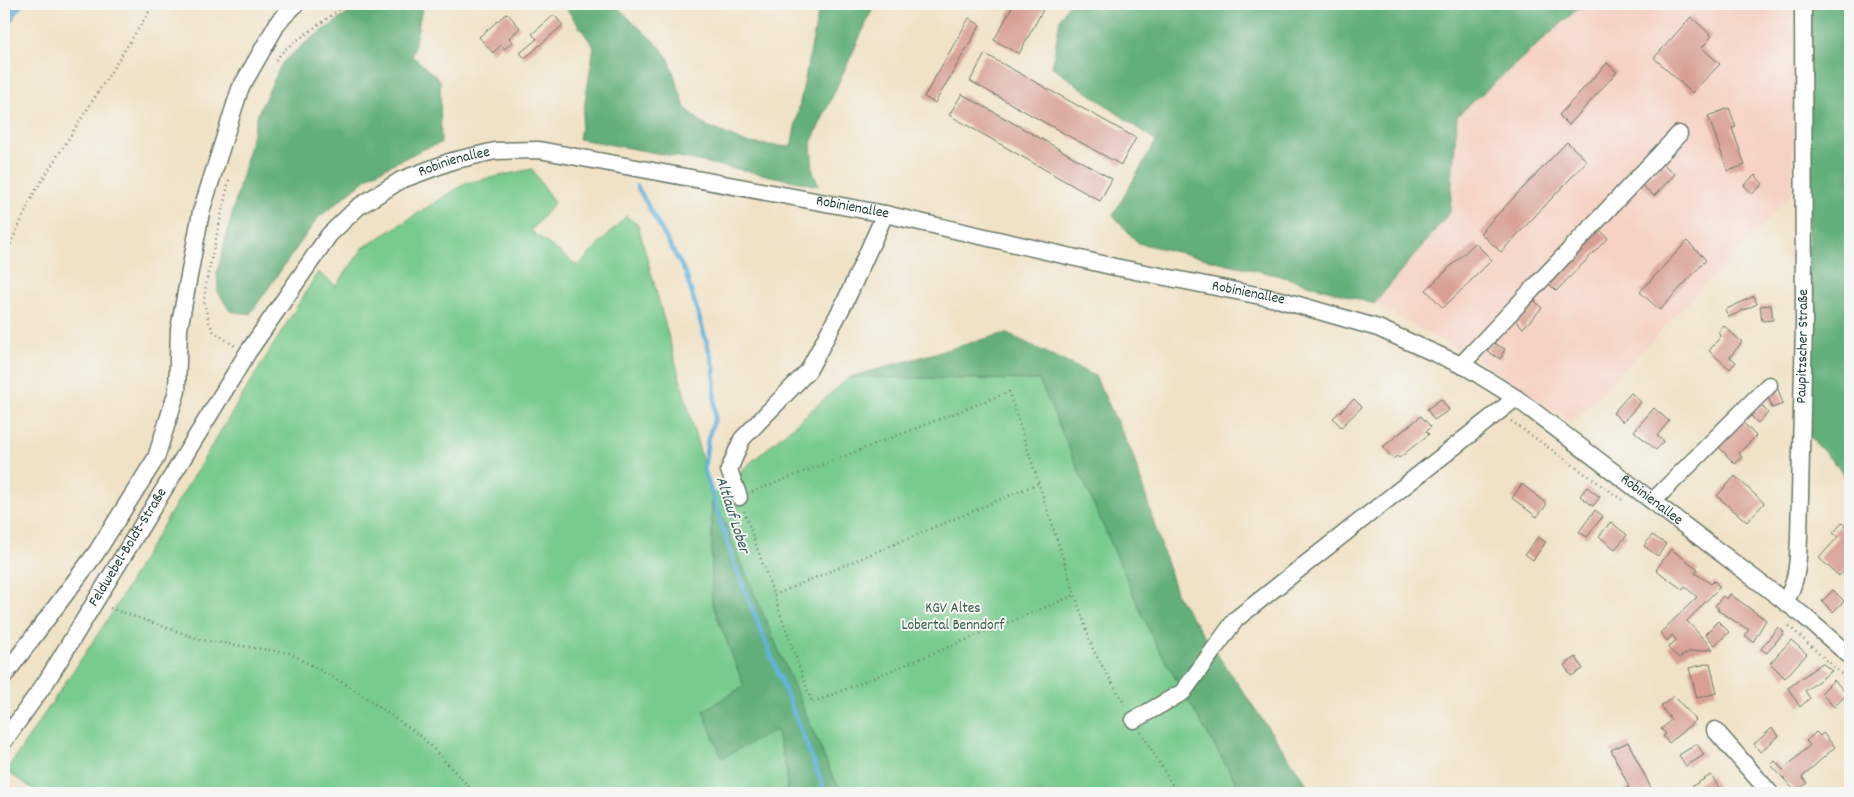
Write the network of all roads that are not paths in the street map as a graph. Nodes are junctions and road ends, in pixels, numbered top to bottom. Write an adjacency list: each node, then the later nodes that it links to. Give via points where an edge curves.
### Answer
1 (296, 4): 13 (street, via 280,21 240,89 201,212 179,329 177,391 156,458 96,553)
2 (1803, 4): 11 (street, Paupitzscher Straße, via 1804,325 1800,537 1798,569)
3 (1679, 134): 6 (street)
4 (885, 214): 5 (street, Robinienallee, via 539,150 495,151 452,161 400,180 358,207 329,235); 6 (street, Robinienallee, via 1116,267 1281,300 1378,328); 9 (street, via 846,300 808,371 742,440 728,470)
5 (248, 352): 16 (street, Feldwebel-Boldt-Straße, via 46,682)
6 (1461, 365): 8 (street, Robinienallee)
7 (1769, 385): 10 (street)
8 (1516, 398): 10 (street, Robinienallee); 14 (street, via 1236,619 1183,692)
9 (739, 497)
10 (1653, 501): 11 (street, Robinienallee)
11 (1785, 602): 12 (street)
12 (1850, 656)
13 (4, 676)
14 (1134, 720)
15 (1715, 730): 17 (street)
16 (4, 741)
17 (1770, 793)

